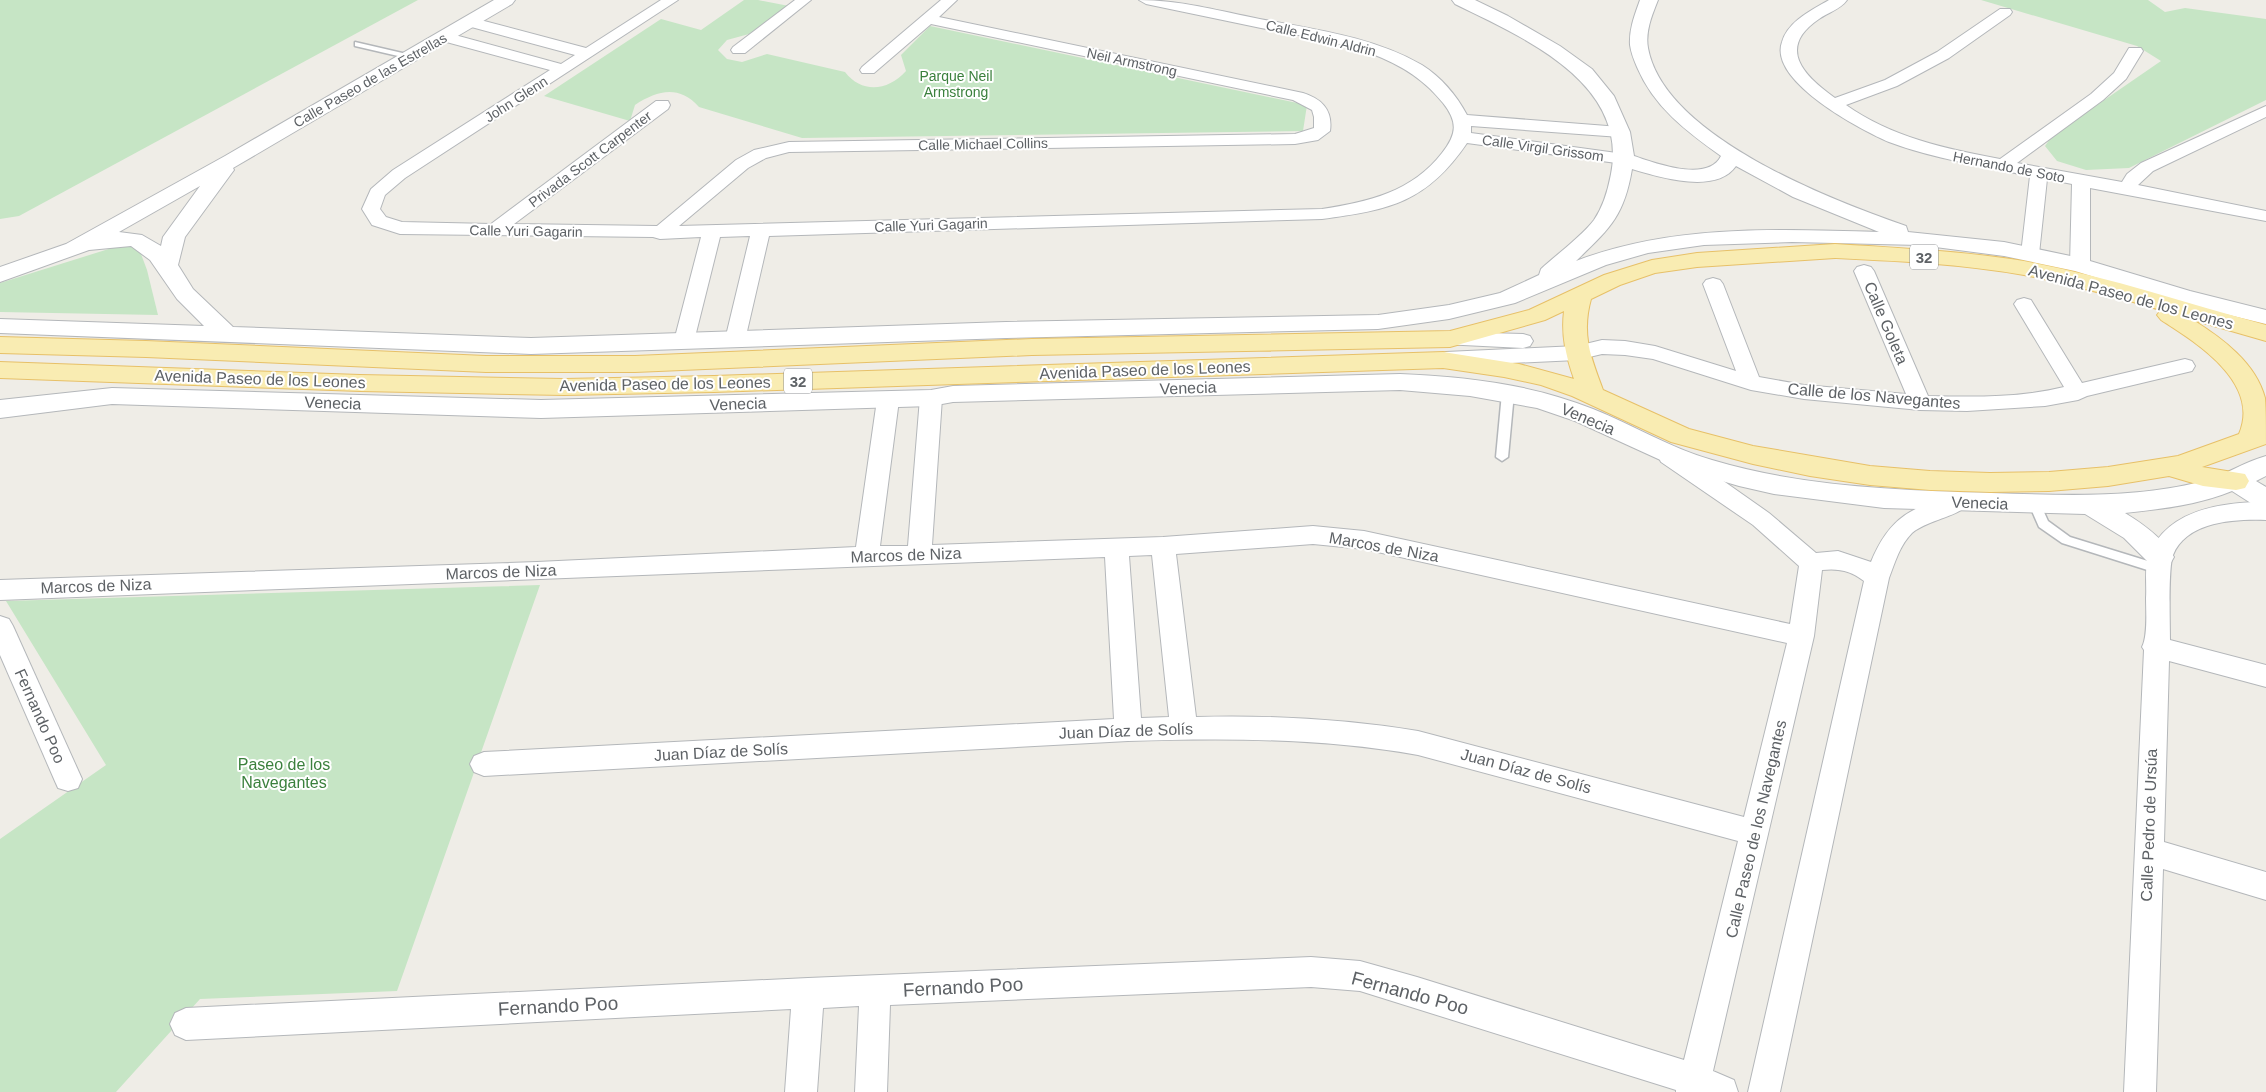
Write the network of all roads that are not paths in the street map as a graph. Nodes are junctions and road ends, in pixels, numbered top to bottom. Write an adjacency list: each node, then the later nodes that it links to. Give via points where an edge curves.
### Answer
1 (506, 0): 11 (street, Calle Paseo de las Estrellas)
2 (671, 0): 16 (street, John Glenn)
3 (804, 0): 14 (street)
4 (950, 0): 10 (street)
5 (1146, 0): 24 (street, Calle Edwin Aldrin, via 1354,43 1392,56 1438,86)
6 (1461, 0): 25 (street, via 1554,50 1584,73 1605,96)
7 (1649, 0): 26 (street, via 1640,21 1639,46 1652,82 1677,113)
8 (1840, 0): 20 (street, Hernando de Soto, via 1805,21 1791,37 1788,51 1794,69)
9 (2005, 12): 20 (street, via 1943,55 1891,83)
10 (928, 19): 19 (street); 23 (street, Neil Armstrong, via 1297,96 1319,106)
11 (469, 22): 12 (street, Calle Paseo de las Estrellas); 16 (street)
12 (444, 37): 17 (street, Calle Paseo de las Estrellas); 18 (street)
13 (358, 44): 17 (lane)
14 (739, 50)
15 (2135, 51): 29 (street, via 2120,76 2097,97)
16 (587, 53): 18 (street, John Glenn)
17 (411, 57): 28 (street, Calle Paseo de las Estrellas)
18 (563, 69): 34 (street, John Glenn, via 399,174 377,193)
19 (868, 70)
20 (1832, 105): 29 (street, Hernando de Soto, via 1904,142 1955,157)
21 (662, 106): 37 (street, Privada Scott Carpenter)
22 (2266, 111): 32 (street, via 2147,167 2133,178)
23 (1324, 121): 40 (street, Calle Michael Collins, via 1322,131 1295,140 789,147 760,154 742,164)
24 (1462, 128): 25 (street, Calle Virgil Grissom); 27 (street, Calle Virgil Grissom); 38 (street, Calle Yuri Gagarin, via 1444,164 1420,185 1364,209 1322,214)
25 (1620, 132): 27 (street)
26 (1731, 155): 27 (street, via 1726,166 1702,175 1679,175); 41 (street, via 1802,196)
27 (1624, 159): 48 (street, via 1618,192 1604,223)
28 (232, 160): 33 (street, Calle Paseo de las Estrellas); 35 (street, Calle Paseo de las Estrellas)
29 (2003, 165): 30 (street, Hernando de Soto)
30 (2039, 173): 31 (street, Hernando de Soto); 43 (street)
31 (2080, 182): 32 (street, Hernando de Soto); 45 (street)
32 (2126, 189): 36 (street, Hernando de Soto)
33 (144, 209): 35 (street, via 144,214 153,219); 42 (street, Calle Paseo de las Estrellas)
34 (371, 209): 37 (street, Calle Yuri Gagarin, via 379,220 400,228)
35 (189, 214): 44 (street, Calle Paseo de las Estrellas, via 174,237)
36 (2266, 216)
37 (494, 230): 40 (street, Calle Yuri Gagarin)
38 (761, 230): 39 (street, Calle Yuri Gagarin); 59 (street)
39 (712, 232): 40 (street, Calle Yuri Gagarin); 60 (street)
40 (660, 233)
41 (1920, 239): 43 (street); 48 (street, via 1792,236 1704,239 1647,247 1598,260)
42 (74, 249): 44 (street, via 116,240 142,240); 47 (street, Calle Paseo de las Estrellas)
43 (2030, 254): 45 (street)
44 (167, 265): 57 (street, via 185,294)
45 (2080, 265): 53 (street, via 2184,297)
46 (1864, 271): 76 (street, Calle Goleta)
47 (0, 275)
48 (1539, 283): 55 (street, via 1507,298 1449,312 1378,322)
49 (1713, 284): 68 (street)
50 (2120, 292): 51 (main road, Avenida Paseo de los Leones / 32, via 2023,268 1909,255 1835,251 1697,260 1652,267 1612,280); 56 (main road, Avenida Paseo de los Leones / 32); 78 (main road, via 2193,329 2230,360 2250,388)
51 (1580, 296): 63 (main road, via 1573,316); 64 (main road, Avenida Paseo de los Leones / 32)
52 (2024, 304): 70 (street)
53 (2266, 317)
54 (0, 326): 57 (street)
55 (1148, 327): 58 (street); 62 (main road)
56 (2266, 332)
57 (226, 334): 60 (street, via 531,346)
58 (868, 336): 59 (street); 62 (main road)
59 (735, 340): 60 (street)
60 (684, 341)
61 (0, 346): 62 (main road, Avenida Paseo de los Leones / 32, via 516,364 635,364)
62 (1024, 347): 64 (main road, Avenida Paseo de los Leones / 32)
63 (1581, 348): 64 (street, Calle de los Navegantes); 68 (street, Calle de los Navegantes, via 1641,350); 72 (main road)
64 (1447, 349): 67 (main road, Avenida Paseo de los Leones / 32); 72 (main road, Avenida Paseo de los Leones / 32)
65 (2185, 366): 70 (street, Calle de los Navegantes)
66 (0, 370): 67 (main road, Avenida Paseo de los Leones / 32, via 555,387)
67 (1137, 370): 74 (main road)
68 (1751, 383): 76 (street, Calle de los Navegantes, via 1804,392)
69 (0, 390): 73 (street)
70 (2078, 392): 76 (street, Calle de los Navegantes, via 2020,402)
71 (1508, 393): 74 (street, Venecia, via 1455,385 1400,382); 79 (street, Venecia, via 1583,415); 80 (lane)
72 (1592, 395): 82 (main road, Avenida Paseo de los Leones / 32, via 1688,439 1842,471 1937,480 2026,482 2105,478)
73 (112, 396): 75 (street, Venecia, via 541,409); 77 (street, Venecia)
74 (942, 396): 75 (street, Venecia); 91 (street)
75 (888, 400): 92 (street)
76 (1920, 403)
77 (0, 409)
78 (2258, 437): 82 (main road, Avenida Paseo de los Leones / 32)
79 (1666, 454): 85 (street, Venecia, via 1740,477 1806,490 1890,500); 93 (street, via 1747,507)
80 (1502, 457)
81 (2266, 465): 83 (street, Venecia)
82 (2169, 467): 83 (main road, via 2203,478)
83 (2236, 481): 84 (street); 87 (street, Venecia, via 2200,492)
84 (2266, 500)
85 (1958, 502): 86 (street, Venecia); 95 (street, via 1902,527 1887,550)
86 (2035, 504): 87 (street, Venecia); 94 (lane, via 2043,524 2066,540)
87 (2092, 506): 94 (street, via 2134,531)
88 (2266, 511): 94 (street, via 2240,510 2207,516 2165,544)
89 (1163, 546): 90 (street, Marcos de Niza); 98 (street, Marcos de Niza, via 1339,536); 101 (street)
90 (1116, 547): 91 (street, Marcos de Niza); 102 (street)
91 (919, 555): 92 (street, Marcos de Niza)
92 (867, 556): 96 (street, Marcos de Niza, via 537,572)
93 (1811, 563): 95 (street, via 1827,559 1846,561 1866,569); 98 (street, Calle Paseo de los Navegantes)
94 (2160, 563): 99 (street, Calle Pedro de Ursúa)
95 (1877, 578): 114 (street)
96 (0, 590)
97 (0, 626): 104 (street, Fernando Poo)
98 (1801, 636): 105 (street, Calle Paseo de los Navegantes)
99 (2156, 647): 100 (street); 106 (street, Calle Pedro de Ursúa)
100 (2266, 676)
101 (1184, 728): 102 (street, Juan Díaz de Solís); 105 (street, Juan Díaz de Solís, via 1334,730 1377,735 1516,768)
102 (1128, 730): 103 (street, Juan Díaz de Solís)
103 (484, 764)
104 (68, 779)
105 (1756, 833): 111 (street, Calle Paseo de los Navegantes)
106 (2148, 851): 107 (street); 115 (street, Calle Pedro de Ursúa)
107 (2266, 886)
108 (875, 990): 109 (street, Fernando Poo); 111 (street, Fernando Poo, via 1311,972 1360,976); 113 (street)
109 (808, 993): 110 (street, Fernando Poo); 112 (street)
110 (186, 1024)
111 (1703, 1088)
112 (801, 1092)
113 (871, 1092)
114 (1764, 1092)
115 (2140, 1092)

